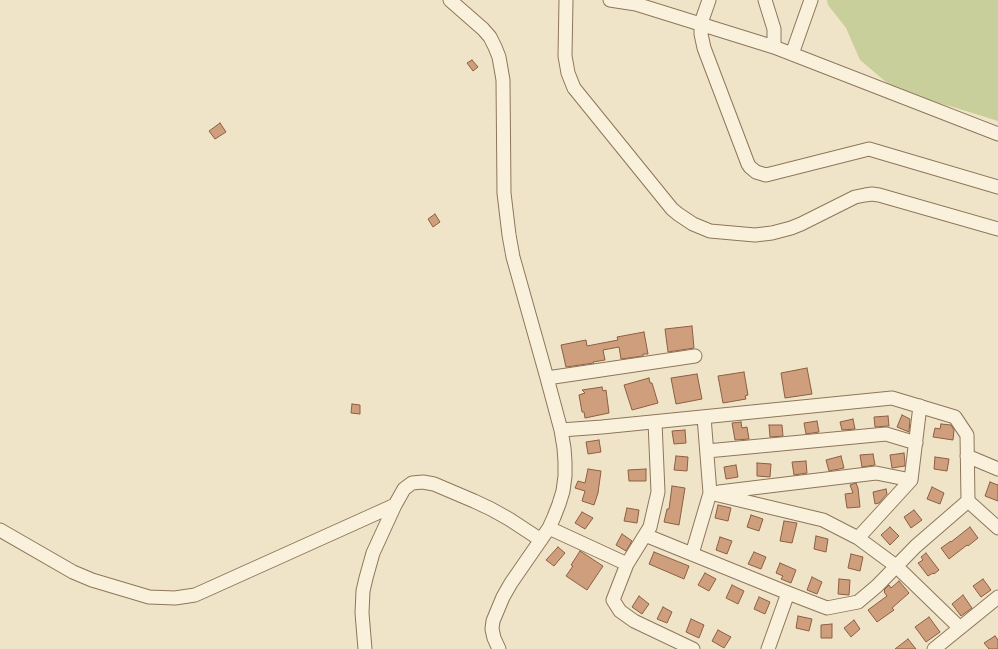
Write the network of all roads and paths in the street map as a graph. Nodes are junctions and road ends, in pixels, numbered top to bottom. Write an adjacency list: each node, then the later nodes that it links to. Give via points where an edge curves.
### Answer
1 (450, 0): 14 (street, via 490,37 499,57 503,80 504,193 509,235)
2 (566, 0): 12 (street, via 565,56 574,88 672,208 693,224 710,231 754,235 772,233 802,224 855,197 872,194)
3 (610, 0): 7 (street, via 636,4)
4 (709, 0): 7 (street)
5 (765, 0): 8 (street, via 774,29)
6 (811, 0): 9 (street)
7 (701, 23): 8 (street); 11 (street, via 704,48 748,164 756,172 766,175 869,149)
8 (774, 47): 9 (street)
9 (792, 54): 10 (street)
10 (998, 134)
11 (998, 187)
12 (998, 229)
13 (695, 356): 14 (street)
14 (547, 378): 18 (street)
15 (920, 406): 16 (street, via 892,398); 19 (street); 21 (street, via 955,417 967,435)
16 (704, 417): 17 (street); 20 (street)
17 (655, 422): 18 (street); 30 (street, via 658,492 650,527)
18 (561, 430): 27 (street, via 565,476 563,491)
19 (916, 442): 20 (street, via 886,434); 23 (street)
20 (707, 451): 24 (street)
21 (967, 456): 22 (street); 25 (street)
22 (998, 469)
23 (911, 480): 24 (street, via 876,473); 31 (street)
24 (710, 493): 31 (street, via 823,520); 33 (street)
25 (968, 501): 28 (street); 35 (street)
26 (395, 505): 29 (street, via 204,591 175,598 149,597 92,580 73,572); 32 (street, via 408,486 418,482 429,482 492,509); 39 (street, via 373,553 363,591)
27 (549, 528): 32 (street); 34 (street)
28 (998, 528)
29 (0, 530)
30 (645, 535): 33 (street); 34 (street)
31 (858, 538): 35 (street)
32 (541, 540): 40 (street, via 511,583 496,612 492,629)
33 (692, 554): 36 (street)
34 (627, 564): 41 (street, via 613,600 620,611 634,621)
35 (896, 566): 36 (street, via 858,602 828,608); 38 (street)
36 (788, 593): 42 (street)
37 (998, 597): 38 (street)
38 (960, 628): 43 (street)
39 (366, 649)
40 (499, 649)
41 (692, 649)
42 (768, 649)
43 (934, 649)

